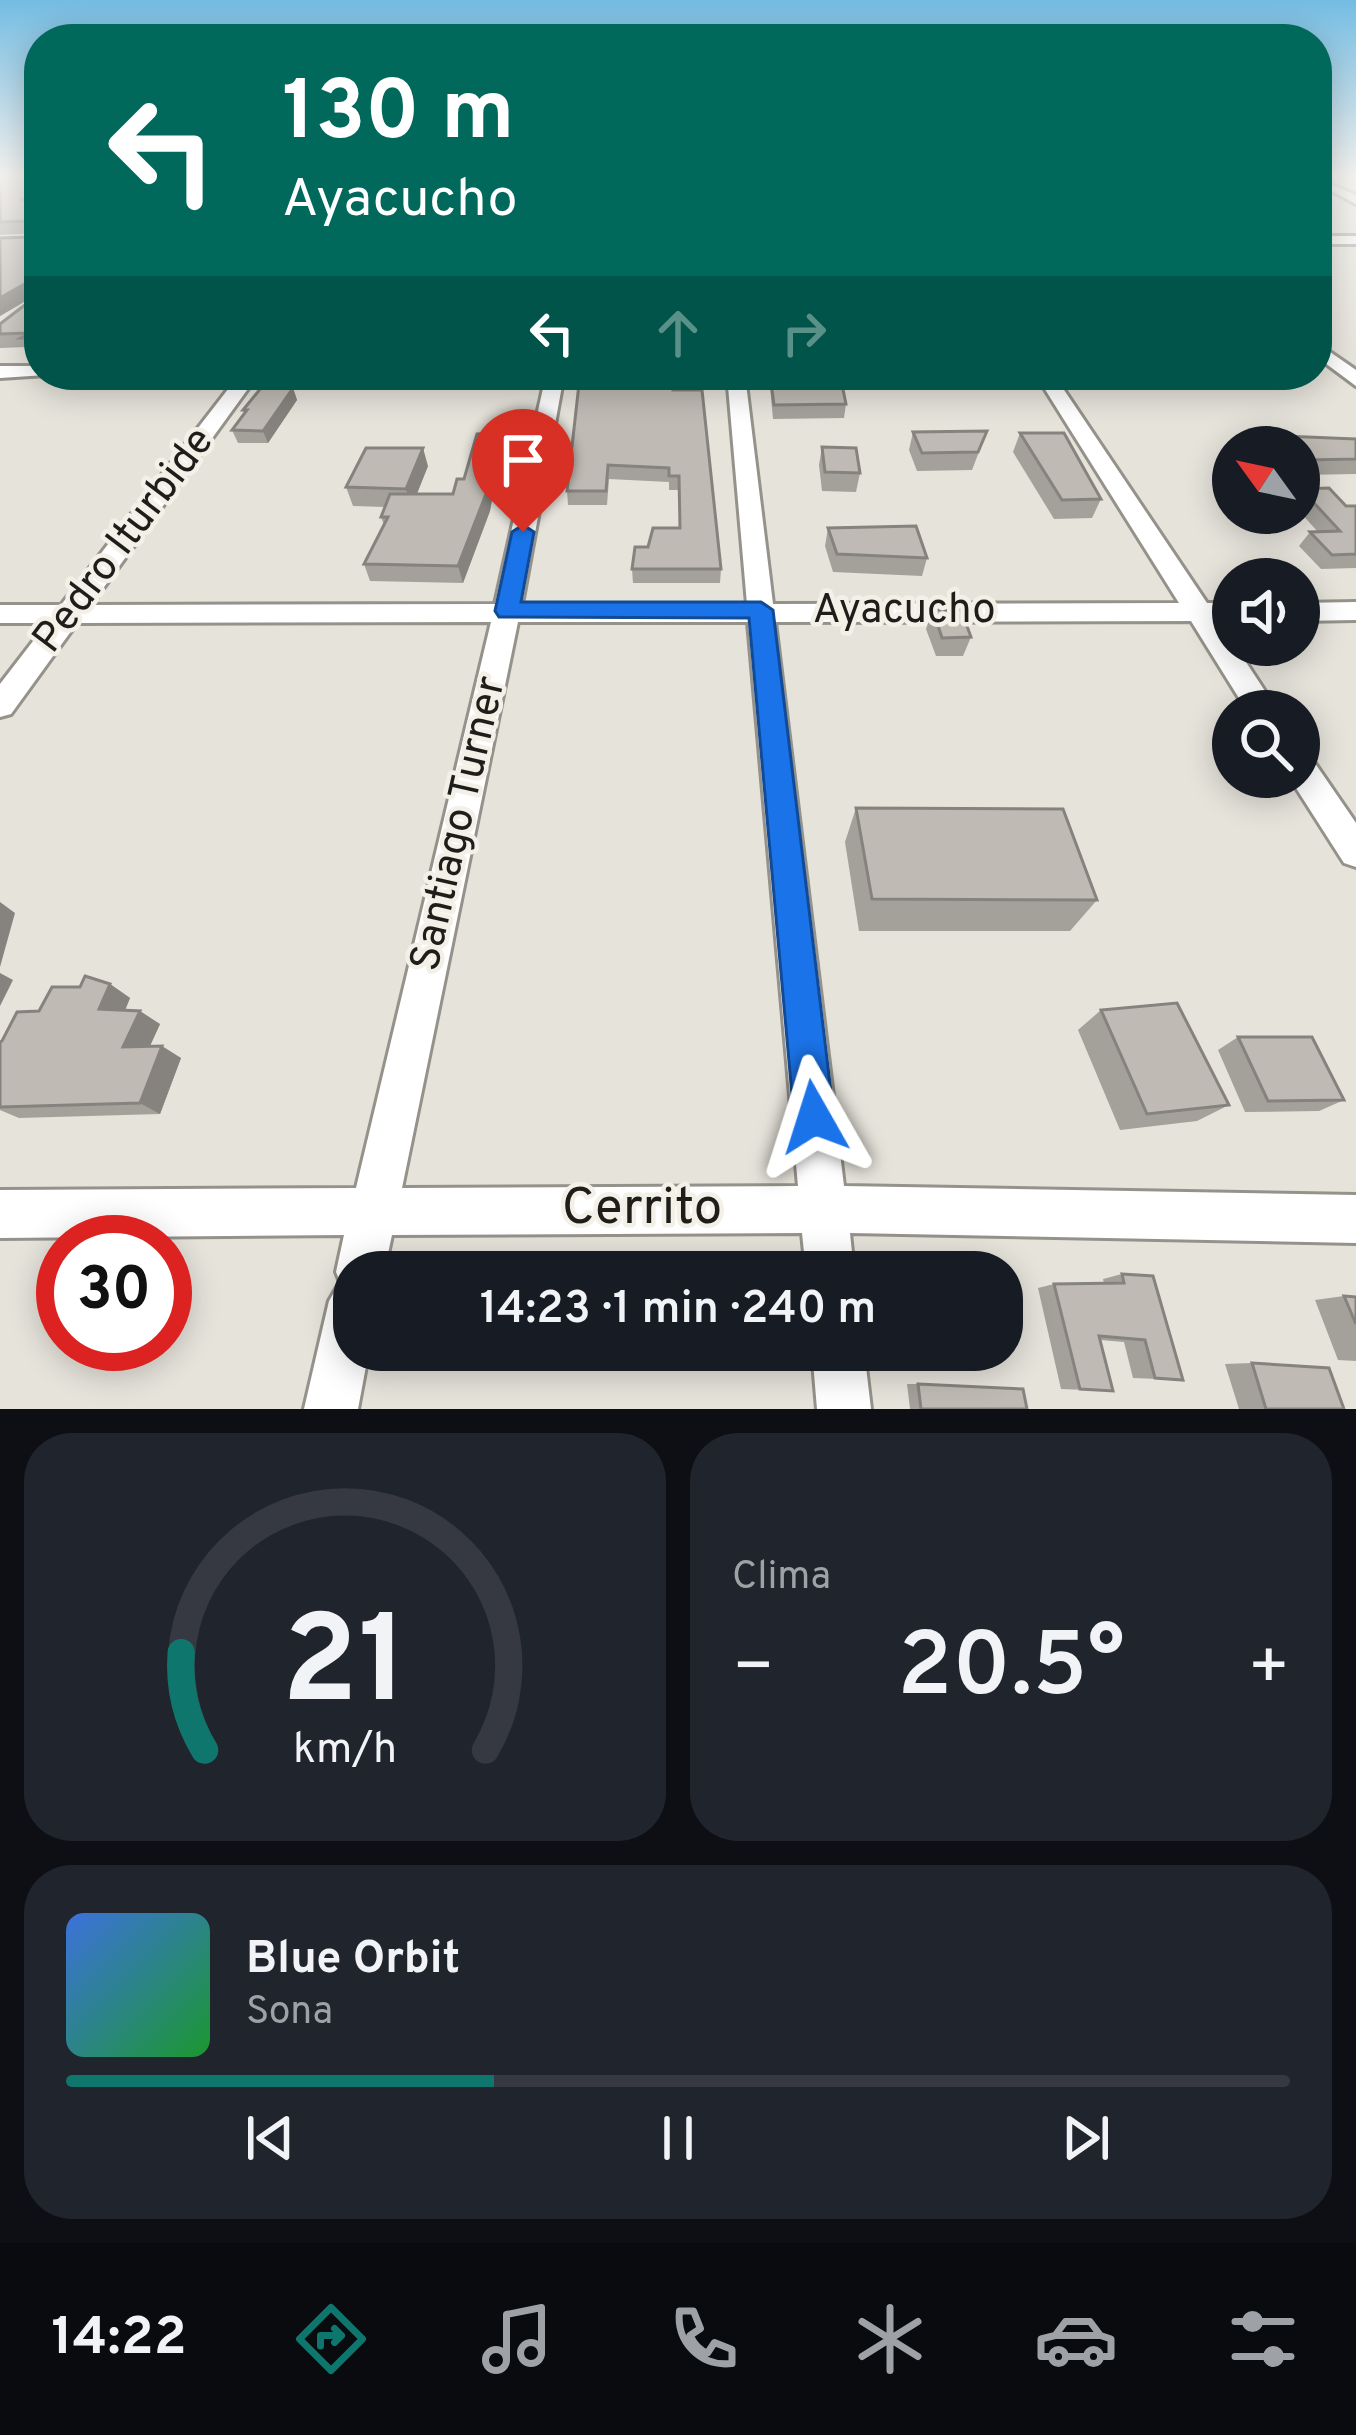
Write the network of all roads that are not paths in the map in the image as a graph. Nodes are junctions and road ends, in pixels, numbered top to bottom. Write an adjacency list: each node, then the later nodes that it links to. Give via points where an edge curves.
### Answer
1 (238, 390): 12 (street, Pedro Iturbide)
2 (552, 390): 6 (street, Santiago Turner)
3 (738, 390): 5 (street)
4 (1055, 390): 9 (street)
5 (761, 610): 6 (street, Ayacucho); 9 (street, Ayacucho); 17 (street)
6 (507, 611): 12 (street, Ayacucho); 18 (street, Santiago Turner)
7 (1356, 611): 8 (street)
8 (1320, 612)
9 (1198, 613): 10 (street, Ayacucho); 13 (street)
10 (1212, 613)
11 (0, 614): 12 (street, Ayacucho)
12 (69, 615): 14 (street, Pedro Iturbide)
13 (1249, 690)
14 (0, 706)
15 (1320, 797): 16 (street)
16 (1356, 851)
17 (823, 1209): 18 (street, Cerrito); 20 (street, Cerrito); 22 (street)
18 (373, 1211): 19 (street, Cerrito); 21 (street, Santiago Turner)
19 (0, 1214)
20 (1356, 1219)
21 (364, 1251)
22 (828, 1251)
23 (339, 1371): 25 (street)
24 (840, 1371): 26 (street)
25 (331, 1409)
26 (844, 1409)

